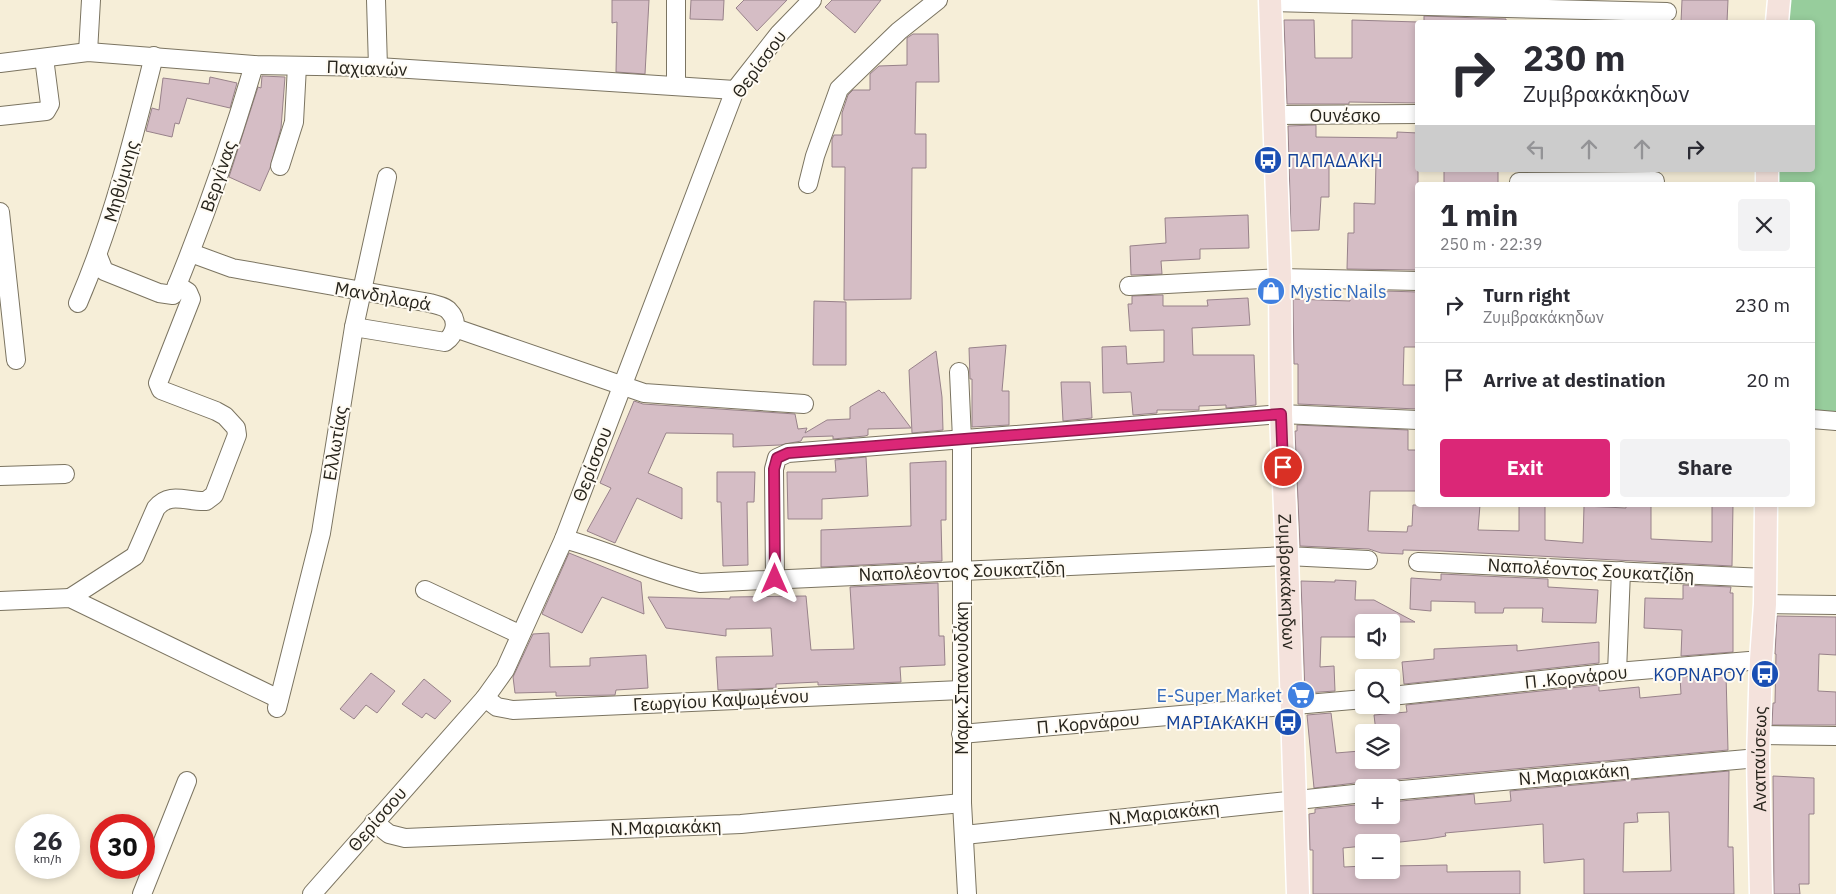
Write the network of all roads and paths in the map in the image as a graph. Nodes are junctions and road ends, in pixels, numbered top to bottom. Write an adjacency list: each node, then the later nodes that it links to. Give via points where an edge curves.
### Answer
1 (91, 0): 11 (street)
2 (376, 0): 17 (street)
3 (676, 0): 18 (street)
4 (812, 0): 19 (street, Θερίσσου, via 779,34)
5 (938, 0): 27 (street, via 899,31 839,89)
6 (1779, 0): 10 (main road)
7 (1270, 1): 8 (street); 22 (main road, Ζυμβρακάκηδων)
8 (1535, 10): 9 (street)
9 (1667, 12)
10 (1777, 20)
11 (88, 52): 12 (street, Παχιανών); 13 (street, Παχιανών)
12 (154, 56): 15 (street, Παχιανών); 30 (street, Μηθύμνης)
13 (44, 58): 14 (street, Παχιανών); 21 (street, via 50,104 46,111)
14 (0, 63)
15 (254, 64): 16 (street, Παχιανών); 29 (street, Βεργίνας)
16 (297, 66): 17 (street, Παχιανών); 23 (street, via 294,122)
17 (378, 67): 18 (street, Παχιανών)
18 (676, 86): 19 (street, Παχιανών)
19 (736, 90): 41 (street, Θερίσσου)
20 (1415, 114): 22 (street, Ουνέσκο)
21 (0, 116)
22 (1273, 116): 31 (main road, Ζυμβρακάκηδων)
23 (280, 166)
24 (387, 177): 35 (street, Ελλωτίας)
25 (1519, 179): 26 (street)
26 (1655, 181)
27 (808, 184)
28 (0, 212): 39 (street)
29 (191, 253): 33 (street, Βεργίνας); 35 (street, Μανδηλαρά, via 232,268)
30 (98, 256): 33 (street, via 104,271 159,293 173,295); 36 (street, Μηθύμνης)
31 (1280, 278): 32 (street); 34 (street); 43 (main road, Ζυμβρακάκηδων)
32 (1415, 281)
33 (177, 285): 60 (street, via 188,292 191,299 158,383 161,390 225,416 236,428 236,435 214,494 206,501 168,498 161,502 135,556)
34 (1129, 286)
35 (362, 292): 37 (street, Ελλωτίας); 38 (street, Μανδηλαρά, via 448,309 454,318)
36 (78, 304)
37 (354, 327): 38 (street, Μανδηλαρά, via 445,342 452,338); 60 (street, Ελλωτίας, via 321,533 278,703)
38 (455, 328): 41 (street)
39 (16, 360)
40 (959, 372): 47 (street, Μαρκ.Σπανουδάκη)
41 (621, 386): 42 (street, via 644,393); 51 (street, Θερίσσου)
42 (804, 404)
43 (1281, 414): 45 (street); 47 (street); 52 (main road, Ζυμβρακάκηδων)
44 (1815, 419): 46 (street)
45 (1415, 420)
46 (1836, 421)
47 (962, 439): 56 (street, Μαρκ.Σπανουδάκη); 58 (street, via 788,453 777,458 774,469)
48 (65, 474): 49 (street)
49 (0, 476)
50 (1766, 507): 57 (main road, Αναπαύσεως)
51 (564, 539): 58 (street, Ναπολέοντος Σουκατζίδη, via 600,549 672,577 700,583); 64 (street, Θερίσσου)
52 (1288, 556): 53 (street, Ναπολέοντος Σουκατζίδη); 56 (street, Ναπολέοντος Σουκατζίδη); 71 (main road, Ζυμβρακάκηδων)
53 (1368, 560)
54 (1418, 562): 55 (street, Ναπολέοντος Σουκατζίδη)
55 (1621, 571): 57 (street, Ναπολέοντος Σουκατζίδη); 66 (street)
56 (961, 572): 58 (street, Ναπολέοντος Σουκατζίδη); 67 (street, Μαρκ.Σπανουδάκη)
57 (1765, 578): 62 (main road, Αναπαύσεως)
58 (775, 579)
59 (425, 590): 64 (street)
60 (70, 598): 61 (street)
61 (0, 601)
62 (1765, 604): 63 (street); 65 (main road, Αναπαύσεως)
63 (1836, 605)
64 (519, 634): 69 (street, Θερίσσου, via 505,670)
65 (1761, 660): 66 (street, Π .Κορνάρου); 73 (main road, Αναπαύσεως)
66 (1617, 672): 68 (street, Π .Κορνάρου)
67 (961, 690): 69 (street, Γεωργίου Καψωμένου, via 513,710 497,707); 72 (street, Μαρκ.Σπανουδάκη)
68 (1400, 695)
69 (484, 698): 81 (street, Θερίσσου)
70 (1355, 700): 71 (street, Π .Κορνάρου)
71 (1292, 706): 72 (street, Π .Κορνάρου); 79 (main road, Ζυμβρακάκηδων)
72 (961, 734): 80 (street, Μαρκ.Σπανουδάκη)
73 (1758, 735): 74 (street); 75 (main road, Αναπαύσεως)
74 (1836, 736)
75 (1758, 758): 77 (street, Ν.Μαριακάκη); 87 (main road, Αναπαύσεως)
76 (187, 781): 83 (street)
77 (1400, 789)
78 (1355, 794): 79 (street, Ν.Μαριακάκη)
79 (1294, 799): 82 (street, Ν.Μαριακάκη); 86 (main road, Ζυμβρακάκηδων)
80 (962, 803): 81 (street, Ν.Μαριακάκη, via 741,824 405,838 388,834); 82 (street, Μαρκ.Σπανουδάκη)
81 (374, 822): 84 (street, Θερίσσου)
82 (964, 835): 85 (street, Μαρκ.Σπανουδάκη)
83 (142, 894)
84 (312, 894)
85 (967, 894)
86 (1298, 894)
87 (1761, 894)

